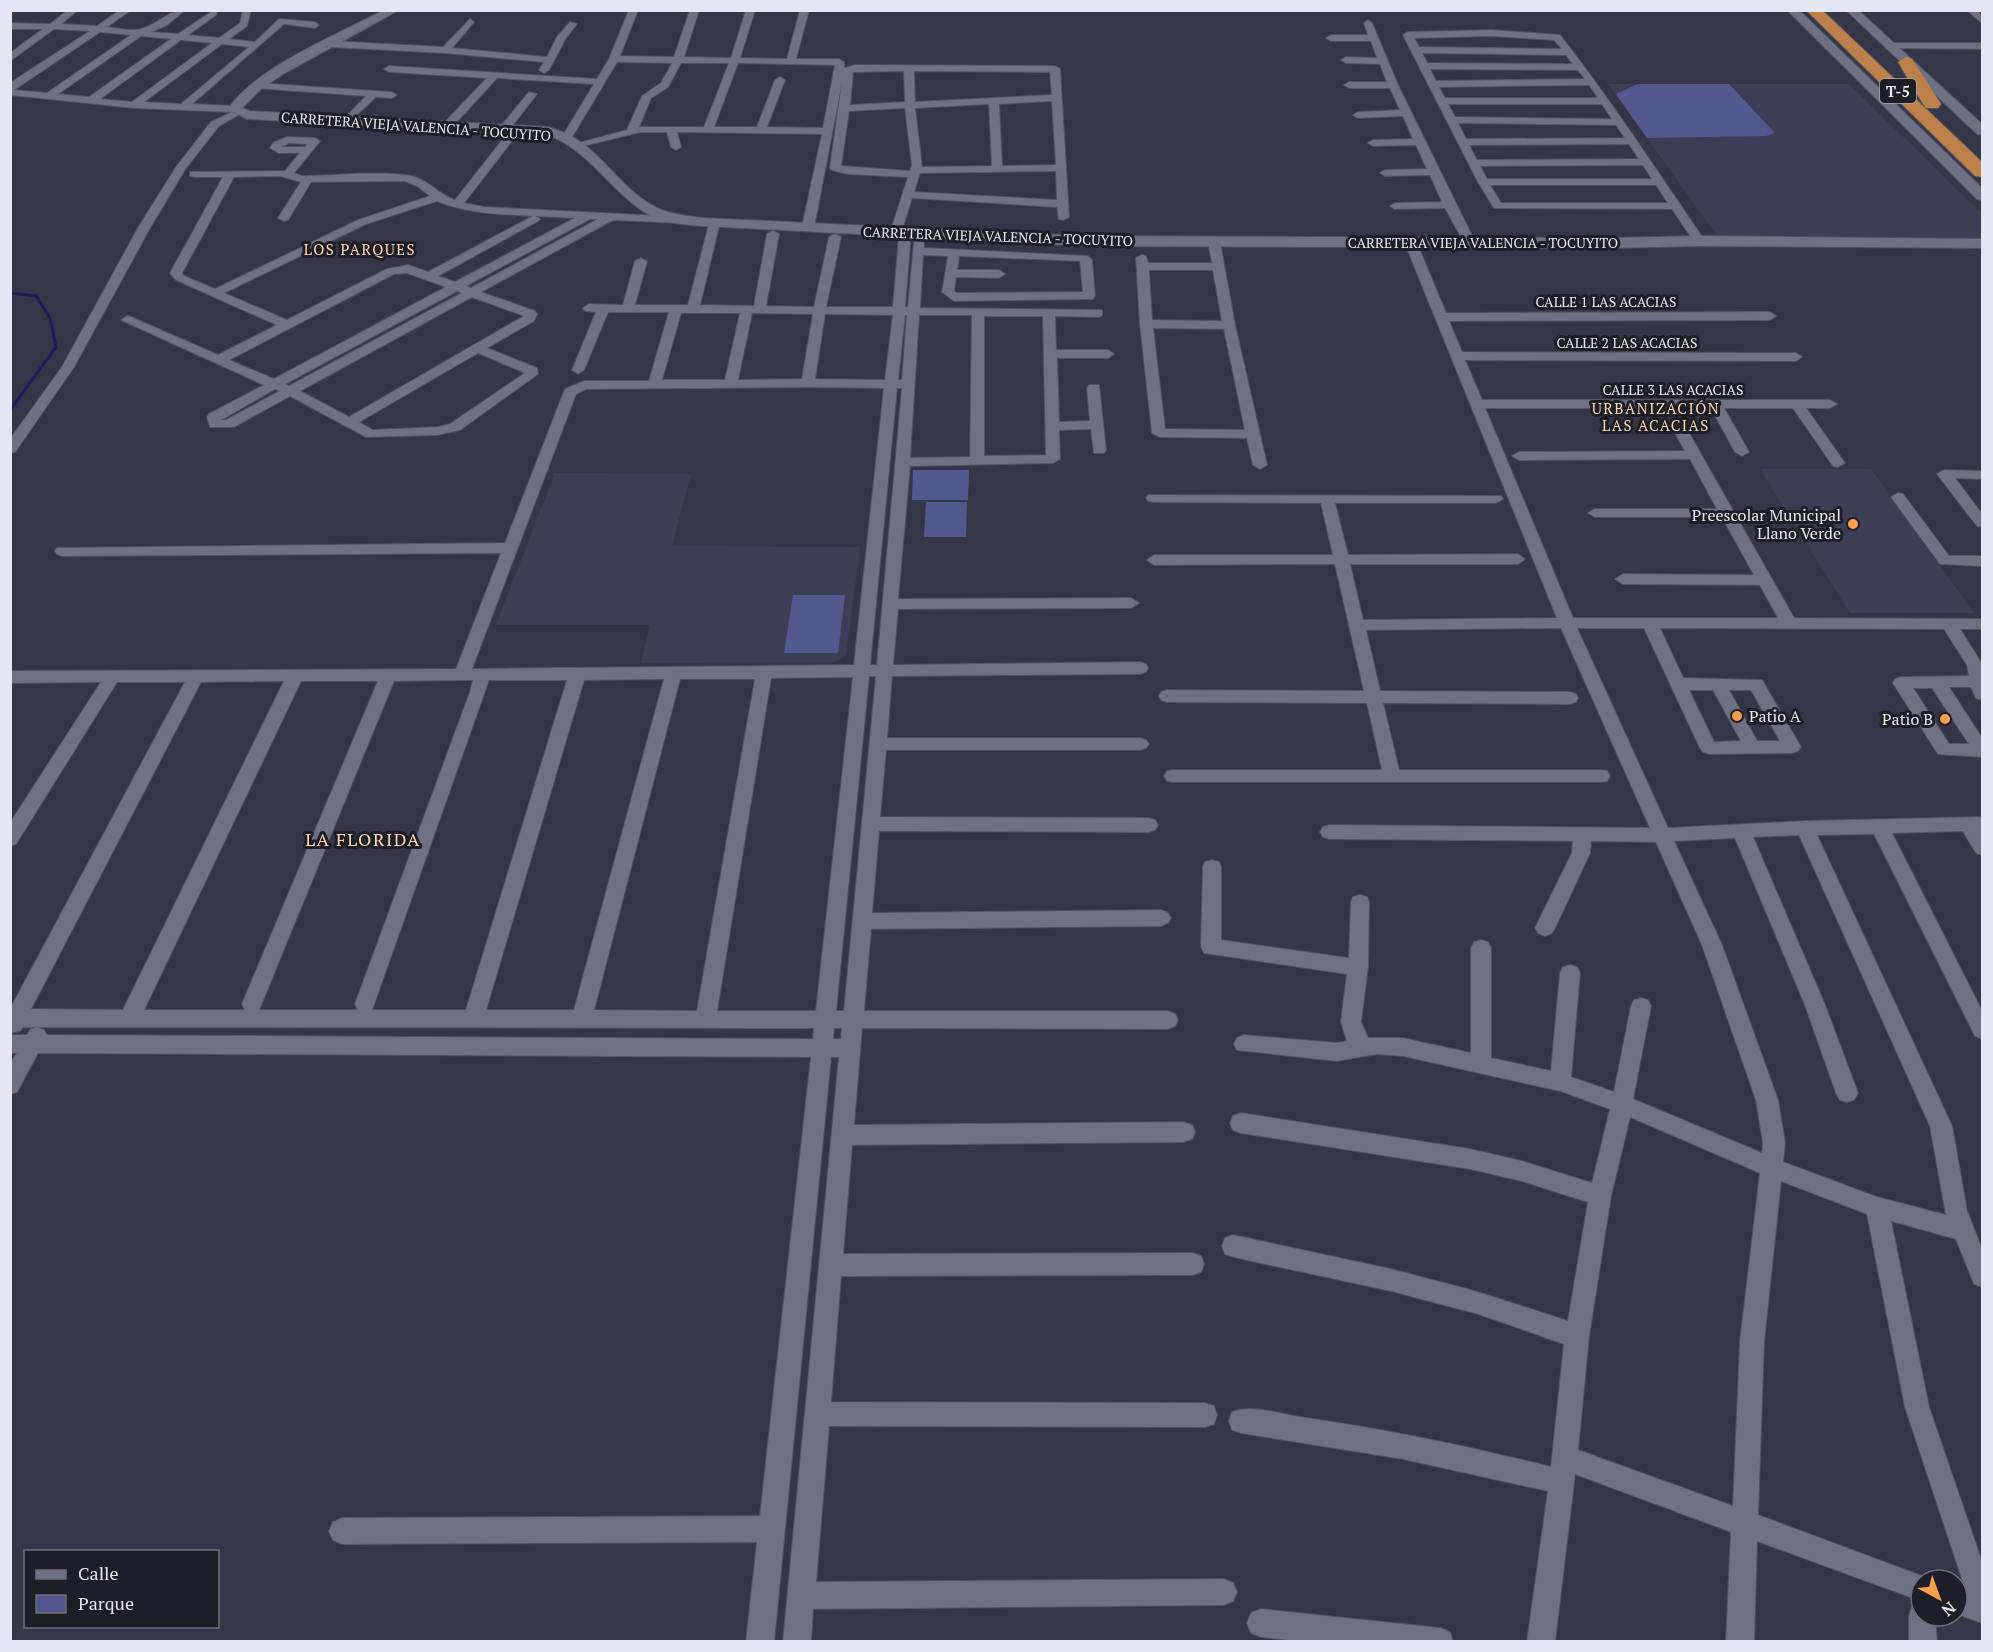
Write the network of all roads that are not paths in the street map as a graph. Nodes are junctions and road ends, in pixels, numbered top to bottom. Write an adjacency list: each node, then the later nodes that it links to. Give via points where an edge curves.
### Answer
1 (74, 10): 22 (street)
2 (127, 10): 23 (street)
3 (181, 10): 24 (street, via 164,23)
4 (247, 10): 28 (street, via 244,24)
5 (394, 10): 30 (street)
6 (634, 10): 37 (street)
7 (695, 10): 39 (street)
8 (751, 10): 40 (street)
9 (805, 10): 41 (street)
10 (1792, 10): 111 (street)
11 (1813, 10): 102 (highway, T-5)
12 (1832, 10): 68 (highway, T-5)
13 (1851, 10): 31 (street, T-5)
14 (1971, 10): 16 (street)
15 (213, 14): 25 (street)
16 (1983, 20)
17 (470, 22): 33 (street)
18 (1368, 23): 27 (street)
19 (573, 24): 38 (street)
20 (315, 25): 29 (street, via 282,21)
21 (10, 26): 22 (street)
22 (56, 26): 23 (street); 36 (street)
23 (99, 29): 24 (street); 58 (street)
24 (140, 33): 25 (street); 61 (street)
25 (179, 36): 28 (street); 64 (street)
26 (1331, 38): 27 (street)
27 (1374, 38): 43 (street)
28 (220, 41): 29 (street); 69 (street)
29 (257, 45): 71 (street)
30 (331, 45): 33 (street); 57 (street, via 308,54)
31 (1890, 46): 32 (street); 44 (street, T-5)
32 (1983, 46)
33 (445, 50): 38 (street)
34 (1416, 50): 35 (street); 35 (street, via 1408,35 1492,33 1550,35 1557,37); 45 (street)
35 (1569, 52): 46 (street)
36 (10, 58)
37 (614, 59): 39 (street); 52 (street)
38 (550, 60): 50 (street)
39 (678, 60): 40 (street); 80 (street, via 665,85 647,96)
40 (735, 60): 41 (street); 82 (street)
41 (791, 60): 84 (street, via 840,63)
42 (1346, 60): 43 (street)
43 (1383, 61): 56 (street)
44 (1906, 62): 68 (highway); 85 (street, T-5)
45 (1424, 66): 46 (street); 54 (street)
46 (1581, 68): 53 (street)
47 (389, 69): 49 (street)
48 (909, 70): 63 (street, via 1056,65); 70 (street); 72 (street, via 848,70)
49 (493, 77): 50 (street); 79 (street)
50 (539, 79): 52 (street)
51 (780, 80): 83 (street)
52 (600, 82): 87 (street)
53 (1592, 82): 54 (street); 67 (street)
54 (1433, 84): 66 (street)
55 (1349, 85): 56 (street)
56 (1393, 85): 74 (street)
57 (257, 86): 59 (street); 73 (street, via 237,103)
58 (11, 92): 61 (street)
59 (373, 94): 62 (street); 76 (street)
60 (532, 94): 86 (street)
61 (50, 95): 64 (street)
62 (392, 95)
63 (1055, 98): 65 (street); 98 (street)
64 (92, 100): 69 (street)
65 (994, 101): 70 (street); 99 (street)
66 (1442, 101): 67 (street); 77 (street)
67 (1605, 102): 78 (street)
68 (1932, 104): 95 (highway, T-5)
69 (134, 105): 71 (street)
70 (910, 106): 72 (street); 100 (street, via 918,165)
71 (182, 108): 73 (street)
72 (845, 108): 100 (street, via 836,168)
73 (237, 110): 76 (street, CARRETERA VIEJA VALENCIA - TOCUYITO, via 265,116); 183 (street, via 215,124 181,168 68,367)
74 (1406, 113): 75 (street); 90 (street)
75 (1358, 115)
76 (349, 119): 79 (street, CARRETERA VIEJA VALENCIA - TOCUYITO)
77 (1451, 120): 78 (street); 91 (street)
78 (1618, 122): 88 (street)
79 (448, 125): 86 (street, CARRETERA VIEJA VALENCIA - TOCUYITO)
80 (632, 130): 81 (street); 92 (street)
81 (670, 130): 82 (street); 93 (street)
82 (708, 130): 83 (street)
83 (761, 131): 84 (street)
84 (827, 131): 125 (street)
85 (1983, 131)
86 (506, 135): 87 (street, CARRETERA VIEJA VALENCIA - TOCUYITO, via 548,131); 115 (street)
87 (567, 136): 92 (street, CARRETERA VIEJA VALENCIA - TOCUYITO)
88 (1632, 141): 91 (street); 96 (street)
89 (1373, 142): 90 (street)
90 (1420, 142): 101 (street)
91 (1462, 142): 97 (street)
92 (579, 146): 123 (street, CARRETERA VIEJA VALENCIA - TOCUYITO, via 632,197 656,213)
93 (676, 147)
94 (308, 150): 106 (street)
95 (1983, 151)
96 (1646, 162): 97 (street); 109 (street)
97 (1473, 163): 108 (street)
98 (1061, 168): 99 (street); 113 (street)
99 (997, 170): 100 (street)
100 (915, 172): 110 (street)
101 (1434, 172): 103 (street); 114 (street)
102 (1983, 172)
103 (1385, 173)
104 (194, 174): 105 (street)
105 (230, 174): 106 (street); 142 (street, via 176,273)
106 (287, 175): 107 (street)
107 (308, 179): 112 (street, via 404,178 418,181); 121 (street)
108 (1483, 182): 109 (street); 117 (street, via 1498,206)
109 (1660, 182): 117 (street)
110 (908, 195): 113 (street); 128 (street)
111 (1983, 196)
112 (439, 197): 115 (street); 142 (street, via 362,222)
113 (1064, 204): 120 (street)
114 (1450, 205): 116 (street); 132 (street)
115 (457, 206): 118 (street)
116 (1395, 206)
117 (1677, 206): 130 (street)
118 (589, 215): 119 (street); 140 (street)
119 (612, 216): 123 (street); 141 (street)
120 (1063, 217)
121 (284, 218)
122 (534, 219): 139 (street)
123 (684, 220): 124 (street, CARRETERA VIEJA VALENCIA - TOCUYITO)
124 (714, 222): 125 (street, CARRETERA VIEJA VALENCIA - TOCUYITO); 147 (street)
125 (808, 227): 128 (street, CARRETERA VIEJA VALENCIA - TOCUYITO)
126 (773, 234): 148 (street)
127 (835, 237): 149 (street)
128 (910, 238): 131 (street, CARRETERA VIEJA VALENCIA - TOCUYITO); 134 (street); 150 (street)
129 (1410, 241): 131 (street, CARRETERA VIEJA VALENCIA - TOCUYITO); 132 (street, CARRETERA VIEJA VALENCIA - TOCUYITO); 155 (street)
130 (1699, 241): 132 (street, CARRETERA VIEJA VALENCIA - TOCUYITO); 133 (street, CARRETERA VIEJA VALENCIA - TOCUYITO)
131 (1214, 242): 136 (street)
132 (1469, 242)
133 (1983, 244)
134 (954, 252): 137 (street); 137 (street, via 1084,258 1089,296 954,297 948,292)
135 (641, 261): 145 (street)
136 (1218, 267): 158 (street, via 1143,262); 159 (street)
137 (952, 273): 138 (street)
138 (999, 274)
139 (430, 276): 140 (street); 157 (street, via 408,269 391,271)
140 (456, 286): 141 (street); 168 (street)
141 (473, 292): 160 (street, via 531,314); 173 (street)
142 (215, 293): 157 (street)
143 (589, 308): 144 (street)
144 (604, 308): 145 (street); 166 (street)
145 (628, 309): 146 (street)
146 (676, 309): 147 (street); 170 (street)
147 (693, 309): 148 (street)
148 (753, 309): 149 (street); 171 (street)
149 (820, 310): 150 (street); 167 (street)
150 (906, 311): 151 (street); 169 (street)
151 (978, 312): 152 (street); 188 (street)
152 (1049, 313): 153 (street); 161 (street)
153 (1098, 313)
154 (1770, 316): 155 (street, CALLE 1 LAS ACACIAS)
155 (1442, 317): 163 (street)
156 (127, 320): 165 (street)
157 (288, 324): 165 (street)
158 (1146, 324): 159 (street); 182 (street, via 1159,433)
159 (1229, 325): 182 (street)
160 (477, 348): 178 (street); 178 (street, via 532,374 455,428 372,434)
161 (1050, 354): 162 (street); 180 (street)
162 (1108, 354)
163 (1459, 356): 164 (street, CALLE 2 LAS ACACIAS); 174 (street)
164 (1796, 357)
165 (218, 360): 168 (street)
166 (578, 370)
167 (808, 383): 169 (street); 171 (street)
168 (275, 384): 173 (street); 173 (street, via 214,417 215,424 229,424)
169 (900, 384): 189 (street); 217 (street)
170 (654, 385): 171 (street); 200 (street, via 584,386 570,392)
171 (730, 385)
172 (1094, 388): 179 (street)
173 (290, 391): 178 (street)
174 (1477, 404): 175 (street, CALLE 3 LAS ACACIAS); 211 (street)
175 (1715, 404): 176 (street, CALLE 3 LAS ACACIAS); 185 (street)
176 (1797, 404): 177 (street, CALLE 3 LAS ACACIAS); 190 (street)
177 (1830, 404)
178 (349, 422)
179 (1097, 425): 180 (street); 184 (street)
180 (1052, 426): 188 (street, via 1053,459)
181 (1682, 433): 186 (street)
182 (1252, 434): 191 (street)
183 (10, 449)
184 (1099, 450)
185 (1742, 452)
186 (1694, 455): 187 (street); 198 (street)
187 (1519, 456)
188 (976, 461): 189 (street)
189 (903, 462): 209 (street)
190 (1838, 463)
191 (1260, 465)
192 (1983, 475): 199 (street, via 1944,474)
193 (1898, 497): 205 (street, via 1944,561)
194 (1153, 498): 195 (street)
195 (1327, 499): 196 (street); 204 (street)
196 (1496, 499)
197 (1595, 513): 198 (street)
198 (1727, 513): 207 (street)
199 (1983, 523)
200 (510, 548): 201 (street); 223 (street)
201 (62, 551)
202 (1518, 559): 204 (street)
203 (1154, 560): 204 (street)
204 (1341, 560): 215 (street)
205 (1983, 561)
206 (1623, 579): 207 (street)
207 (1764, 580): 210 (street)
208 (1131, 603): 209 (street)
209 (891, 604): 218 (street)
210 (1788, 622): 212 (street); 213 (street)
211 (1567, 623): 213 (street); 215 (street); 250 (street)
212 (1948, 623): 214 (street); 232 (street, via 1975,665)
213 (1650, 624): 230 (street)
214 (1983, 624)
215 (1356, 625): 234 (street)
216 (1140, 668): 218 (street)
217 (862, 670): 218 (street); 219 (street); 270 (street)
218 (885, 670): 236 (street)
219 (764, 673): 221 (street); 269 (street)
220 (576, 674): 221 (street); 224 (street); 267 (street)
221 (674, 674): 268 (street)
222 (388, 675): 223 (street); 227 (street); 262 (street)
223 (462, 675): 224 (street)
224 (482, 675): 263 (street)
225 (112, 676): 226 (street); 228 (street); 252 (street)
226 (196, 676): 227 (street); 273 (street)
227 (295, 676): 266 (street)
228 (12, 678)
229 (1937, 682): 232 (street); 239 (street); 239 (street, via 1901,682 1944,750)
230 (1678, 684): 231 (street); 238 (street, via 1709,748)
231 (1718, 684): 238 (street); 238 (street, via 1756,684 1792,747)
232 (1980, 688)
233 (1167, 696): 234 (street)
234 (1373, 697): 235 (street); 241 (street)
235 (1570, 698)
236 (878, 744): 237 (street); 243 (street)
237 (1140, 744)
238 (1752, 747)
239 (1982, 751)
240 (1173, 776): 241 (street)
241 (1392, 776): 242 (street)
242 (1601, 776)
243 (871, 824): 244 (street); 257 (street)
244 (1149, 825)
245 (1975, 825): 246 (street); 253 (street)
246 (1880, 827): 247 (street); 274 (street)
247 (1806, 828): 248 (street); 292 (street, via 1941,1126 1956,1211)
248 (1741, 831): 250 (street); 284 (street, via 1815,1005)
249 (1329, 832): 251 (street)
250 (1661, 835): 251 (street); 289 (street, via 1712,945 1767,1100 1774,1143)
251 (1582, 836): 258 (street, via 1581,853)
252 (10, 840)
253 (1983, 848)
254 (1212, 867): 260 (street, via 1211,947)
255 (1360, 902): 260 (street)
256 (1161, 918): 257 (street)
257 (862, 921): 271 (street)
258 (1545, 928)
259 (1481, 948): 281 (street)
260 (1358, 967): 278 (street, via 1351,1022)
261 (1570, 973): 282 (street)
262 (252, 1004)
263 (365, 1004)
264 (1641, 1006): 285 (street)
265 (46, 1018): 266 (street); 273 (street); 276 (street)
266 (129, 1019): 267 (street)
267 (473, 1019): 268 (street)
268 (582, 1019): 269 (street)
269 (706, 1019): 270 (street)
270 (825, 1019): 271 (street); 279 (street)
271 (853, 1019): 272 (street); 280 (street)
272 (1168, 1020)
273 (13, 1022)
274 (1983, 1030)
275 (10, 1044): 276 (street)
276 (33, 1044): 279 (street); 283 (street)
277 (1244, 1044): 278 (street, via 1336,1052)
278 (1362, 1046): 281 (street, via 1403,1047)
279 (822, 1048): 280 (street); 303 (street)
280 (850, 1048): 288 (street)
281 (1481, 1063): 282 (street)
282 (1560, 1082): 285 (street)
283 (10, 1085)
284 (1847, 1093)
285 (1622, 1104): 289 (street); 290 (street)
286 (1242, 1123): 290 (street, via 1470,1159)
287 (1184, 1132): 288 (street)
288 (843, 1135): 295 (street)
289 (1773, 1168): 291 (street); 302 (street, via 1752,1342)
290 (1600, 1196): 297 (street)
291 (1877, 1207): 292 (street); 308 (street, via 1917,1407)
292 (1964, 1230): 296 (street)
293 (1233, 1246): 297 (street, via 1391,1280 1478,1303)
294 (1193, 1264): 295 (street)
295 (831, 1265): 298 (street)
296 (1983, 1276)
297 (1576, 1336): 301 (street)
298 (818, 1414): 299 (street); 307 (street)
299 (1205, 1415)
300 (1241, 1421): 301 (street)
301 (1563, 1470): 302 (street); 313 (street)
302 (1746, 1526): 305 (street); 314 (street)
303 (771, 1529): 304 (street); 310 (street)
304 (342, 1531)
305 (1909, 1584)
306 (1224, 1592): 307 (street)
307 (801, 1596): 311 (street)
308 (1983, 1600)
309 (1262, 1623): 312 (street)
310 (760, 1641)
311 (797, 1641)
312 (1440, 1641)
313 (1541, 1641)
314 (1740, 1641)

